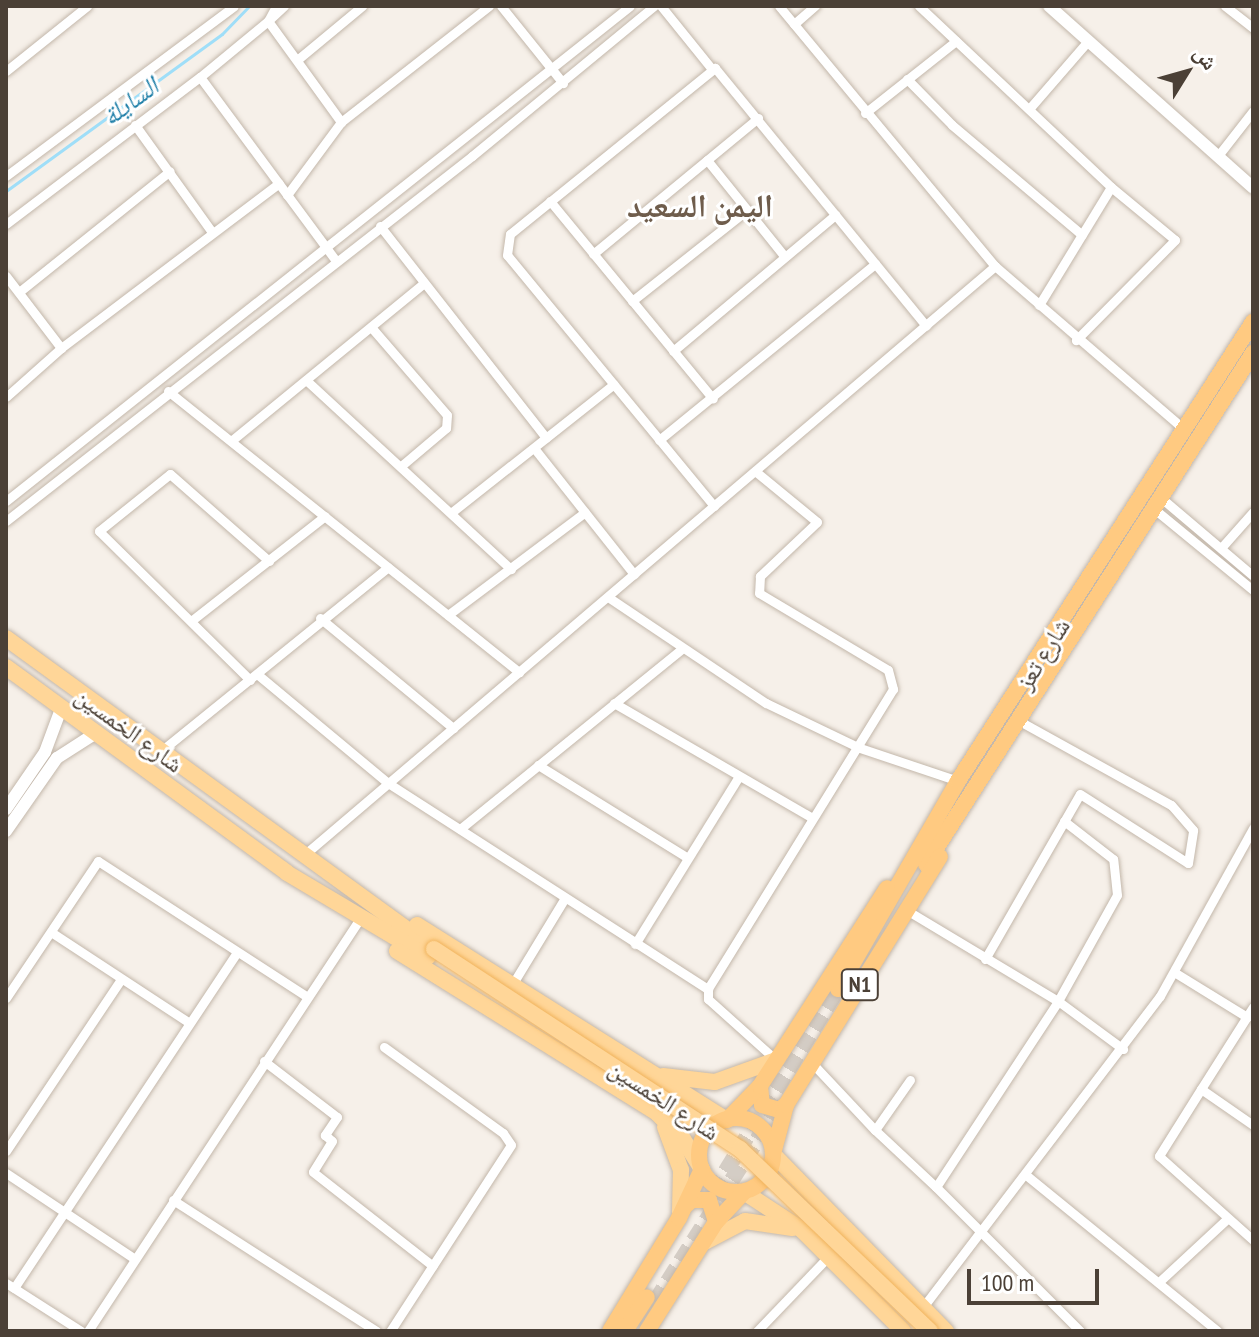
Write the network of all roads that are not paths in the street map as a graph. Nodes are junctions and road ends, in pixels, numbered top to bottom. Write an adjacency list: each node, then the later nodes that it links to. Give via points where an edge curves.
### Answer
1 (87, 6): 24 (street)
2 (234, 6): 37 (street)
3 (276, 6): 16 (street)
4 (284, 6): 16 (street)
5 (362, 6): 21 (street)
6 (489, 6): 32 (street)
7 (501, 6): 23 (street)
8 (630, 6): 23 (street)
9 (654, 6): 27 (street)
10 (661, 6): 22 (street)
11 (779, 6): 17 (street)
12 (815, 6): 17 (street)
13 (919, 6): 19 (street)
14 (1049, 6): 20 (street)
15 (1225, 6): 18 (street)
16 (268, 21): 21 (street); 25 (street)
17 (794, 24): 30 (street)
18 (1253, 28)
19 (956, 41): 26 (street); 28 (street)
20 (1088, 41): 28 (street); 34 (street)
21 (297, 60): 32 (street)
22 (711, 68): 31 (street); 42 (street)
23 (552, 70): 27 (street); 49 (street)
24 (6, 71)
25 (200, 77): 33 (street); 38 (street)
26 (907, 79): 30 (street); 48 (street, via 952,125)
27 (563, 83): 46 (street)
28 (1029, 109): 39 (street)
29 (1253, 111): 34 (street)
30 (865, 113): 54 (street)
31 (758, 118): 35 (street); 44 (street)
32 (341, 122): 41 (street)
33 (135, 125): 36 (street); 45 (street)
34 (1217, 157): 40 (street)
35 (707, 160): 43 (street); 50 (street)
36 (170, 171): 47 (street); 57 (street)
37 (6, 176)
38 (279, 183): 41 (street); 47 (street)
39 (1111, 187): 48 (street); 63 (street, via 1175,240)
40 (1251, 187)
41 (287, 195): 49 (street)
42 (550, 201): 50 (street); 68 (street, via 510,234 507,255)
43 (747, 210): 51 (street); 58 (street)
44 (835, 215): 51 (street); 53 (street)
45 (6, 224)
46 (380, 226): 52 (street); 56 (street)
47 (212, 232): 64 (street)
48 (1082, 235): 59 (street)
49 (327, 249): 52 (street); 73 (street)
50 (593, 254): 58 (street)
51 (785, 257): 65 (street)
52 (336, 261): 69 (street)
53 (875, 264): 61 (street); 71 (street)
54 (995, 266): 59 (street); 61 (street)
55 (6, 276): 57 (street)
56 (424, 283): 62 (street); 74 (street)
57 (19, 292): 64 (street)
58 (632, 301): 65 (street)
59 (1039, 305): 63 (street)
60 (1253, 322): 72 (highway, شارع تعز / N1)
61 (926, 326): 80 (street)
62 (371, 327): 67 (street); 79 (street, via 447,415 446,428)
63 (1076, 340): 72 (street)
64 (61, 348): 70 (street)
65 (673, 351): 71 (street)
66 (1253, 353): 82 (highway, شارع تعز / N1)
67 (306, 380): 76 (street); 79 (street)
68 (614, 384): 74 (street); 75 (street)
69 (168, 391): 76 (street); 78 (street)
70 (6, 397)
71 (713, 399): 75 (street)
72 (1183, 428): 95 (highway, شارع تعز / N1)
73 (87, 437): 78 (street); 81 (street)
74 (546, 438): 77 (street)
75 (659, 440): 83 (street)
76 (231, 441): 87 (street)
77 (534, 448): 84 (street); 85 (street)
78 (96, 449): 88 (street)
79 (401, 466): 84 (street)
80 (755, 471): 83 (street); 112 (street, via 817,522 760,576 759,593 888,670 893,689)
81 (6, 501)
82 (1156, 503): 89 (street); 95 (highway, شارع تعز / N1); 96 (street)
83 (714, 506): 93 (street)
84 (452, 512): 92 (street)
85 (585, 512): 92 (street); 93 (street)
86 (1253, 512): 89 (street)
87 (325, 516): 90 (street); 91 (street)
88 (6, 521)
89 (1221, 548): 94 (street)
90 (269, 561): 100 (street); 100 (street, via 177,476 163,475 99,531)
91 (388, 567): 98 (street); 99 (street)
92 (511, 569): 98 (street)
93 (634, 574): 97 (street)
94 (1253, 576)
95 (1095, 584): 109 (highway, شارع تعز / N1); 116 (highway, شارع تعز / N1)
96 (1253, 590)
97 (608, 597): 102 (street); 104 (street)
98 (448, 615): 104 (street)
99 (320, 618): 105 (street); 110 (street)
100 (191, 621): 105 (street)
101 (6, 638): 108 (main road, شارع الخمسين)
102 (680, 650): 106 (street); 112 (street, via 766,703)
103 (6, 667): 107 (main road, شارع الخمسين)
104 (519, 672): 110 (street)
105 (253, 677): 113 (street); 117 (street)
106 (614, 703): 114 (street); 115 (street)
107 (61, 709): 111 (main road, شارع الخمسين); 119 (street, via 45,752)
108 (107, 715): 111 (main road); 113 (main road, شارع الخمسين)
109 (1021, 722): 121 (highway, شارع تعز / N1); 122 (street, via 1171,805 1193,830 1188,863 1080,794)
110 (453, 728): 117 (street)
111 (96, 733): 125 (street, via 57,758); 131 (main road, شارع الخمسين, via 287,873)
112 (860, 748): 116 (street); 120 (street)
113 (159, 752): 126 (main road, شارع الخمسين)
114 (538, 765): 124 (street); 127 (street)
115 (738, 778): 120 (street); 127 (street)
116 (958, 781): 118 (highway, شارع تعز / N1)
117 (388, 783): 124 (street); 126 (street)
118 (942, 808): 121 (highway, شارع تعز / N1, via 842,992); 149 (highway, N1)
119 (6, 809)
120 (812, 818): 140 (street)
121 (956, 819): 130 (highway, N1, via 945,849)
122 (1064, 821): 136 (street); 143 (street, via 1113,859 1119,883)
123 (1253, 828): 137 (street)
124 (460, 829): 128 (street)
125 (6, 831)
126 (304, 855): 129 (main road, شارع الخمسين)
127 (688, 858): 133 (street)
128 (565, 898): 133 (street); 139 (street)
129 (370, 903): 135 (main road, شارع الخمسين); 139 (main road, شارع الخمسين, via 407,919)
130 (908, 911): 136 (street); 151 (highway, N1)
131 (360, 918): 135 (main road, شارع الخمسين); 141 (street); 157 (main road, شارع الخمسين, via 389,946)
132 (51, 932): 134 (street, via 98,861); 138 (street); 142 (street)
133 (635, 944): 140 (street)
134 (237, 952): 141 (street); 146 (street)
135 (431, 953): 194 (main road, شارع الخمسين, via 734,1157); 195 (main road, شارع الخمسين, bridge, via 740,1149)
136 (985, 959): 143 (street)
137 (1174, 972): 145 (street); 148 (street)
138 (121, 979): 146 (street); 161 (street)
139 (512, 985): 152 (main road, شارع الخمسين)
140 (708, 989): 149 (street, via 708,999)
141 (306, 996): 150 (street)
142 (6, 998)
143 (1058, 1001): 148 (street); 166 (street)
144 (1253, 1007): 145 (street)
145 (1247, 1017): 155 (street)
146 (188, 1022): 169 (street)
147 (384, 1047): 180 (street, via 503,1133 511,1145)
148 (1123, 1049): 165 (street)
149 (776, 1060): 152 (main road, via 715,1082); 154 (highway, N1)
150 (264, 1061): 168 (street); 180 (street, via 337,1117 325,1135 332,1141 313,1172)
151 (812, 1063): 156 (highway, N1); 160 (street)
152 (664, 1080): 157 (main road, via 671,1103); 158 (main road, شارع الخمسين)
153 (910, 1080): 160 (street)
154 (760, 1086): 156 (highway, via 762,1105 770,1110); 158 (highway, N1)
155 (1201, 1089): 159 (street); 172 (street, via 1159,1156)
156 (786, 1105): 162 (highway, N1)
157 (656, 1112): 163 (main road, شارع الخمسين, via 683,1139); 170 (main road, via 681,1170)
158 (727, 1120): 162 (highway, via 742,1119 761,1127); 163 (highway, via 703,1139)
159 (1253, 1125)
160 (875, 1130): 166 (street)
161 (6, 1151)
162 (773, 1154): 167 (highway, via 767,1177); 171 (main road)
163 (702, 1169): 167 (highway, via 718,1187); 170 (highway)
164 (6, 1173): 169 (street)
165 (1026, 1175): 175 (street); 181 (street)
166 (936, 1187): 175 (street)
167 (744, 1192): 173 (highway); 174 (main road)
168 (173, 1200): 179 (street); 186 (street)
169 (63, 1209): 179 (street); 182 (street)
170 (683, 1212): 173 (highway, via 692,1200 709,1200); 188 (highway)
171 (824, 1212): 174 (main road, via 812,1215); 183 (main road)
172 (1227, 1219): 176 (street); 181 (street)
173 (716, 1222): 177 (highway)
174 (802, 1230): 177 (main road, via 745,1221); 178 (main road)
175 (981, 1231): 183 (street); 197 (street)
176 (1253, 1240)
177 (702, 1244): 191 (highway)
178 (829, 1256): 192 (street); 193 (main road)
179 (135, 1259): 185 (street)
180 (433, 1266): 187 (street)
181 (1160, 1281): 198 (street)
182 (10, 1286): 184 (street)
183 (923, 1307): 196 (main road)
184 (81, 1331)
185 (88, 1331)
186 (376, 1331)
187 (390, 1331)
188 (610, 1331)
189 (625, 1331): 190 (highway, via 651,1299)
190 (636, 1331)
191 (647, 1331)
192 (757, 1331)
193 (903, 1331)
194 (917, 1331)
195 (930, 1331)
196 (946, 1331)
197 (1080, 1331)
198 (1217, 1331)

